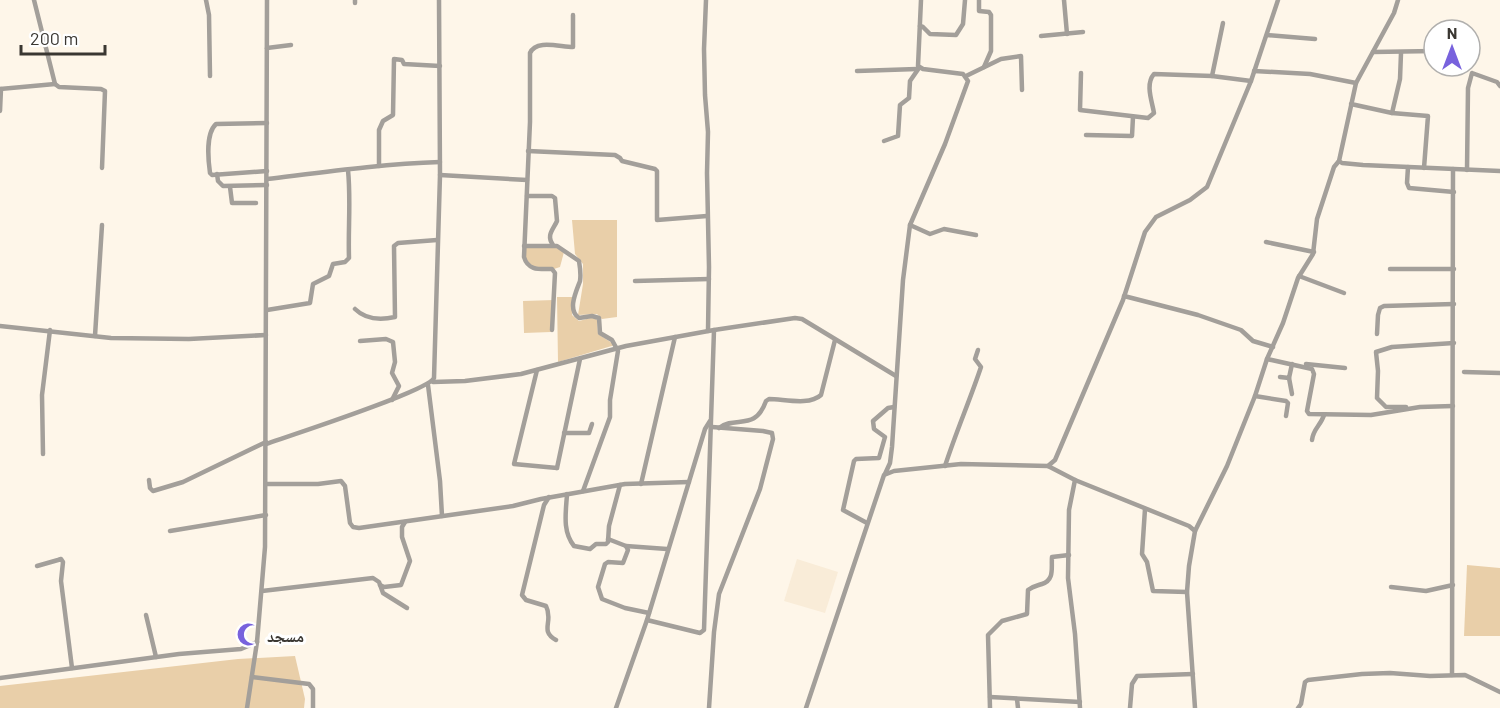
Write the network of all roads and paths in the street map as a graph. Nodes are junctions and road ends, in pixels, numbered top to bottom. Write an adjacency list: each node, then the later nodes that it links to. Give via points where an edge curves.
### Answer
1 (34, 0): 35 (street)
2 (206, 0): 31 (street)
3 (267, 0): 21 (street)
4 (439, 0): 25 (street)
5 (706, 0): 68 (street)
6 (921, 0): 14 (street)
7 (965, 0): 14 (street, via 963,24 956,35 932,34)
8 (979, 0): 26 (street, via 979,11 991,15 991,53)
9 (1064, 0): 16 (street)
10 (1278, 0): 17 (street)
11 (1398, 0): 23 (street)
12 (573, 15): 47 (street, via 573,47 542,45 531,49)
13 (1223, 23): 33 (street)
14 (920, 26): 27 (street)
15 (1083, 32): 16 (street)
16 (1066, 34): 18 (street)
17 (1267, 35): 19 (street); 29 (street)
18 (1041, 36)
19 (1315, 39)
20 (291, 45): 21 (street)
21 (267, 48): 44 (street)
22 (1422, 51): 24 (street)
23 (1373, 52): 24 (street); 36 (street)
24 (1401, 52): 42 (street)
25 (440, 66): 49 (street); 50 (street, via 404,64 394,59 393,115 383,121 379,130)
26 (984, 67): 32 (street); 39 (street, via 1003,58 1021,56)
27 (918, 68): 28 (street); 32 (street); 46 (street, via 910,81 909,98 900,105 898,136)
28 (857, 71)
29 (1254, 71): 34 (street); 36 (street, via 1310,74)
30 (1081, 73): 43 (street, via 1080,110)
31 (210, 76)
32 (966, 76): 70 (street, via 967,84 945,144)
33 (1212, 76): 34 (street); 43 (street, via 1154,74 1150,78 1154,114 1148,118)
34 (1251, 81): 83 (street, via 1207,187 1156,217 1148,226)
35 (55, 84): 38 (street); 52 (street, via 105,91)
36 (1356, 84): 40 (street)
37 (1500, 86): 56 (street, via 1472,73 1468,88)
38 (1, 89): 41 (street)
39 (1022, 90)
40 (1351, 104): 42 (street); 48 (street)
41 (0, 111)
42 (1392, 113): 53 (street, via 1428,116)
43 (1133, 117): 45 (street, via 1132,136)
44 (267, 123): 57 (street); 59 (street, via 213,126 209,167 211,174)
45 (1086, 135)
46 (884, 141)
47 (528, 151): 62 (street); 68 (street, via 615,155 622,161 655,169 657,219)
48 (1339, 161): 51 (street); 76 (street, via 1317,215)
49 (440, 162): 50 (street); 60 (street)
50 (380, 166): 55 (street)
51 (1408, 167): 53 (street); 65 (street, via 1409,189)
52 (102, 168)
53 (1424, 168): 54 (street)
54 (1454, 169): 56 (street); 65 (street)
55 (348, 170): 61 (street); 85 (street, via 349,258 333,264 329,276 313,284 310,303)
56 (1467, 170): 58 (street)
57 (267, 171): 59 (street); 61 (street)
58 (1500, 171)
59 (217, 174): 64 (street, via 220,184)
60 (440, 175): 62 (street); 72 (street)
61 (267, 178): 63 (street)
62 (527, 180): 66 (street)
63 (267, 185): 64 (street); 85 (street)
64 (230, 187): 67 (street, via 232,203)
65 (1454, 192): 77 (street)
66 (527, 196): 74 (street, via 555,198 557,222 550,233); 75 (street)
67 (256, 203)
68 (707, 216): 80 (street)
69 (102, 225): 93 (street)
70 (910, 225): 71 (street, via 930,234 944,229); 108 (street)
71 (976, 235)
72 (437, 240): 86 (street, via 394,246 395,317 368,318); 111 (street)
73 (1266, 242): 76 (street)
74 (553, 245): 75 (street); 99 (street, via 580,264 574,313 579,318 599,318 600,333 612,340)
75 (524, 246): 89 (street, via 528,266 552,269 555,273)
76 (1314, 252): 79 (street)
77 (1454, 269): 78 (street); 84 (street)
78 (1390, 270)
79 (1299, 276): 82 (street); 98 (street)
80 (709, 279): 81 (street); 90 (street)
81 (635, 281)
82 (1344, 293)
83 (1124, 296): 98 (street, via 1198,315 1241,330 1253,341); 129 (street, via 1054,460)
84 (1454, 304): 91 (street, via 1384,306 1378,315); 97 (street)
85 (267, 309): 92 (street)
86 (355, 309)
87 (0, 326): 88 (street)
88 (50, 330): 93 (street); 126 (street, via 42,394)
89 (552, 330)
90 (711, 330): 94 (street); 95 (street, via 799,318); 121 (street)
91 (1377, 334)
92 (266, 335): 93 (street, via 189,339); 125 (street)
93 (95, 336)
94 (675, 337): 99 (street); 136 (street)
95 (835, 340): 108 (street); 122 (street, via 817,399 767,400 761,413 748,421)
96 (360, 341): 114 (street, via 393,342 392,373 399,386)
97 (1454, 343): 115 (street); 117 (street, via 1392,347 1376,352 1377,398 1386,407)
98 (1273, 347): 101 (street)
99 (616, 348): 102 (street); 138 (street, via 610,417)
100 (978, 350): 128 (street, via 975,359 981,367)
101 (1268, 358): 103 (street); 104 (street); 113 (street)
102 (580, 359): 105 (street); 123 (street)
103 (1292, 364): 110 (street); 118 (street, via 1312,369 1307,412)
104 (1345, 368)
105 (537, 370): 111 (street); 123 (street, via 514,464 557,469)
106 (1464, 372): 107 (street)
107 (1500, 373)
108 (896, 376): 116 (street)
109 (1280, 377): 110 (street)
110 (1289, 378): 112 (street)
111 (430, 383): 114 (street); 143 (street)
112 (1292, 394)
113 (1255, 396): 119 (street, via 1286,401); 147 (street)
114 (391, 401): 125 (street)
115 (1454, 406): 117 (street); 154 (street)
116 (894, 407): 127 (street); 145 (street, via 873,421 873,429 885,437 879,458 854,461 843,510)
117 (1413, 408): 118 (street, via 1376,415)
118 (1324, 415): 124 (street)
119 (1286, 416)
120 (592, 424): 123 (street, via 589,433)
121 (711, 424): 122 (street); 134 (street, via 705,429); 161 (street, via 704,630 700,633)
122 (718, 428): 179 (street, via 763,431 772,433 773,439 760,489 719,594)
123 (564, 433)
124 (1312, 441)
125 (266, 443): 132 (street, via 170,486 153,491); 135 (street)
126 (43, 454)
127 (890, 463): 130 (street); 131 (street)
128 (945, 466): 129 (street); 130 (street)
129 (1048, 466): 133 (street)
130 (898, 470): 131 (street)
131 (885, 474): 145 (street)
132 (149, 480)
133 (1074, 480): 141 (street); 151 (street)
134 (690, 482): 136 (street); 150 (street)
135 (266, 484): 142 (street); 144 (street, via 341,481 352,527)
136 (641, 484): 137 (street)
137 (620, 486): 138 (street); 148 (street)
138 (583, 491): 139 (street)
139 (567, 494): 140 (street); 148 (street, via 565,526 574,546 590,549 596,544 607,544)
140 (549, 497): 143 (street); 162 (street, via 522,595 546,606 550,617 546,630)
141 (1145, 509): 147 (street); 157 (street, via 1142,554 1153,591)
142 (266, 515): 146 (street); 156 (street)
143 (442, 516): 144 (street)
144 (405, 522): 153 (street, via 402,537 410,561 401,585)
145 (867, 523): 180 (street)
146 (170, 531)
147 (1195, 531): 157 (street)
148 (608, 539): 149 (street)
149 (626, 546): 150 (street); 159 (street, via 623,563 605,564 598,589 604,601)
150 (667, 549): 159 (street)
151 (1069, 555): 173 (street, via 1052,557 1050,578 1028,590 1027,614 1002,621 988,635); 175 (street)
152 (37, 566): 167 (street, via 62,560)
153 (380, 585): 156 (street, via 373,578); 158 (street, via 383,593)
154 (1453, 585): 155 (street, via 1426,591); 169 (street)
155 (1391, 587)
156 (262, 591): 163 (street)
157 (1187, 592): 168 (street)
158 (406, 608)
159 (649, 613): 161 (street)
160 (146, 615): 166 (street)
161 (647, 620): 178 (street)
162 (556, 640)
163 (257, 642): 164 (street); 165 (street)
164 (241, 649): 165 (street); 166 (street)
165 (255, 656): 170 (street)
166 (156, 657): 167 (street)
167 (72, 668): 171 (street)
168 (1192, 674): 183 (street, via 1137,676 1132,684); 184 (street)
169 (1452, 675): 172 (street, via 1468,675); 185 (street, via 1362,674 1308,680)
170 (252, 677): 176 (street); 177 (street, via 309,684 313,689)
171 (0, 678)
172 (1500, 692)
173 (990, 697): 174 (street); 181 (street)
174 (1017, 699): 175 (street); 182 (street)
175 (1080, 705)
176 (247, 708)
177 (313, 708)
178 (616, 708)
179 (709, 708)
180 (806, 708)
181 (990, 708)
182 (1018, 708)
183 (1130, 708)
184 (1195, 708)
185 (1298, 708)

